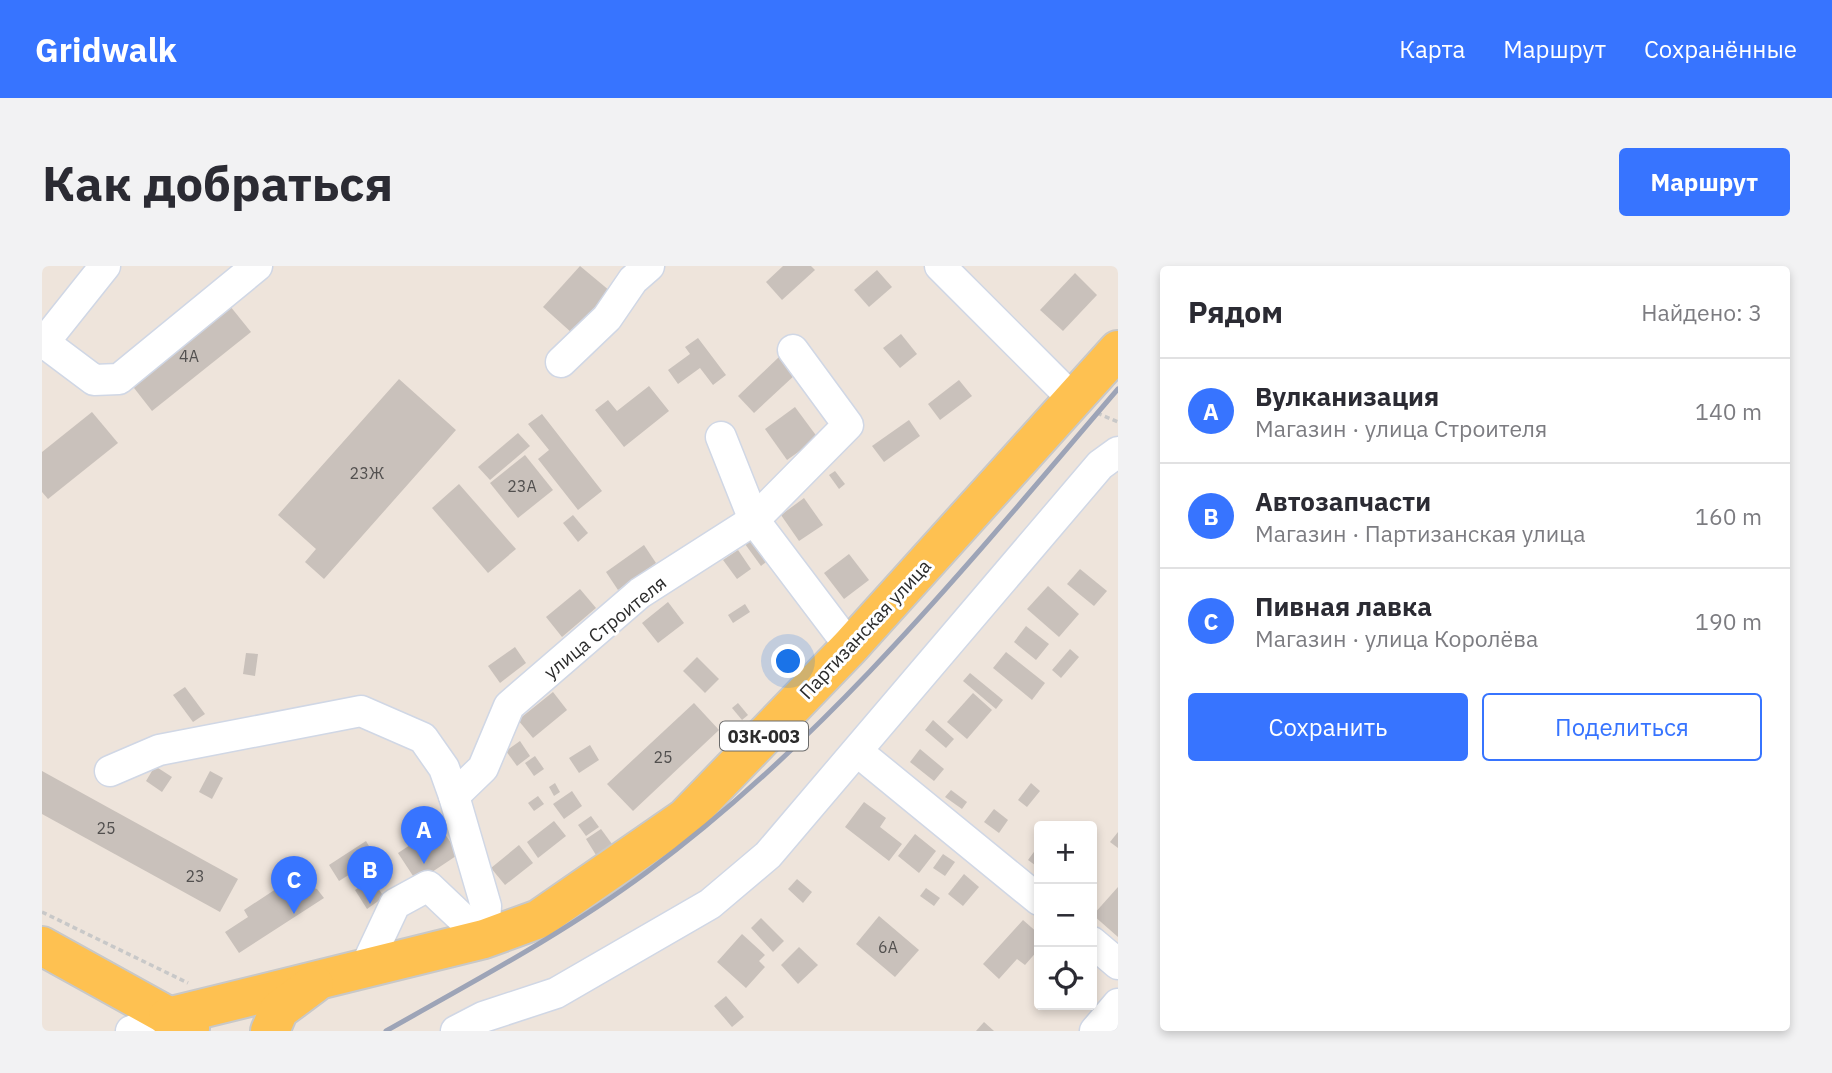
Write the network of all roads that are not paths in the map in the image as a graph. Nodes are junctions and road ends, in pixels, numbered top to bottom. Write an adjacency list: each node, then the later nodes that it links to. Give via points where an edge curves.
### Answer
1 (105, 266): 5 (street)
2 (257, 266): 5 (street, via 120,379 94,380)
3 (649, 266): 8 (street, via 633,280 607,318)
4 (940, 266): 9 (street)
5 (43, 343)
6 (793, 350): 12 (street, улица Строителя, via 848,425)
7 (1118, 350): 9 (main road, Партизанская улица / 03К-003)
8 (561, 362)
9 (1075, 401): 13 (main road, Партизанская улица / 03К-003)
10 (721, 437): 12 (street)
11 (1118, 452): 14 (street, via 1100,465)
12 (754, 520): 13 (street); 16 (street, улица Строителя, via 640,593 509,706 483,768)
13 (849, 647): 18 (main road, Партизанская улица / 03К-003, via 685,818 539,919)
14 (858, 752): 17 (street); 28 (street, via 768,855 709,904 556,993)
15 (110, 771): 16 (street, via 159,750 361,711 423,738 444,768)
16 (454, 796): 18 (street, via 486,906)
17 (1034, 896)
18 (484, 939): 22 (main road, Партизанская улица / 03К-003); 22 (street, via 428,886 395,904)
19 (42, 946): 25 (main road)
20 (1097, 946): 21 (street)
21 (1118, 964)
22 (365, 970): 23 (main road, Партизанская улица / 03К-003)
23 (316, 983): 25 (main road, Партизанская улица, via 266,991); 27 (main road, 03К-003, via 279,1010)
24 (1118, 1004): 29 (street)
25 (181, 1024): 26 (street)
26 (131, 1031)
27 (270, 1031)
28 (456, 1031)
29 (1094, 1031)

